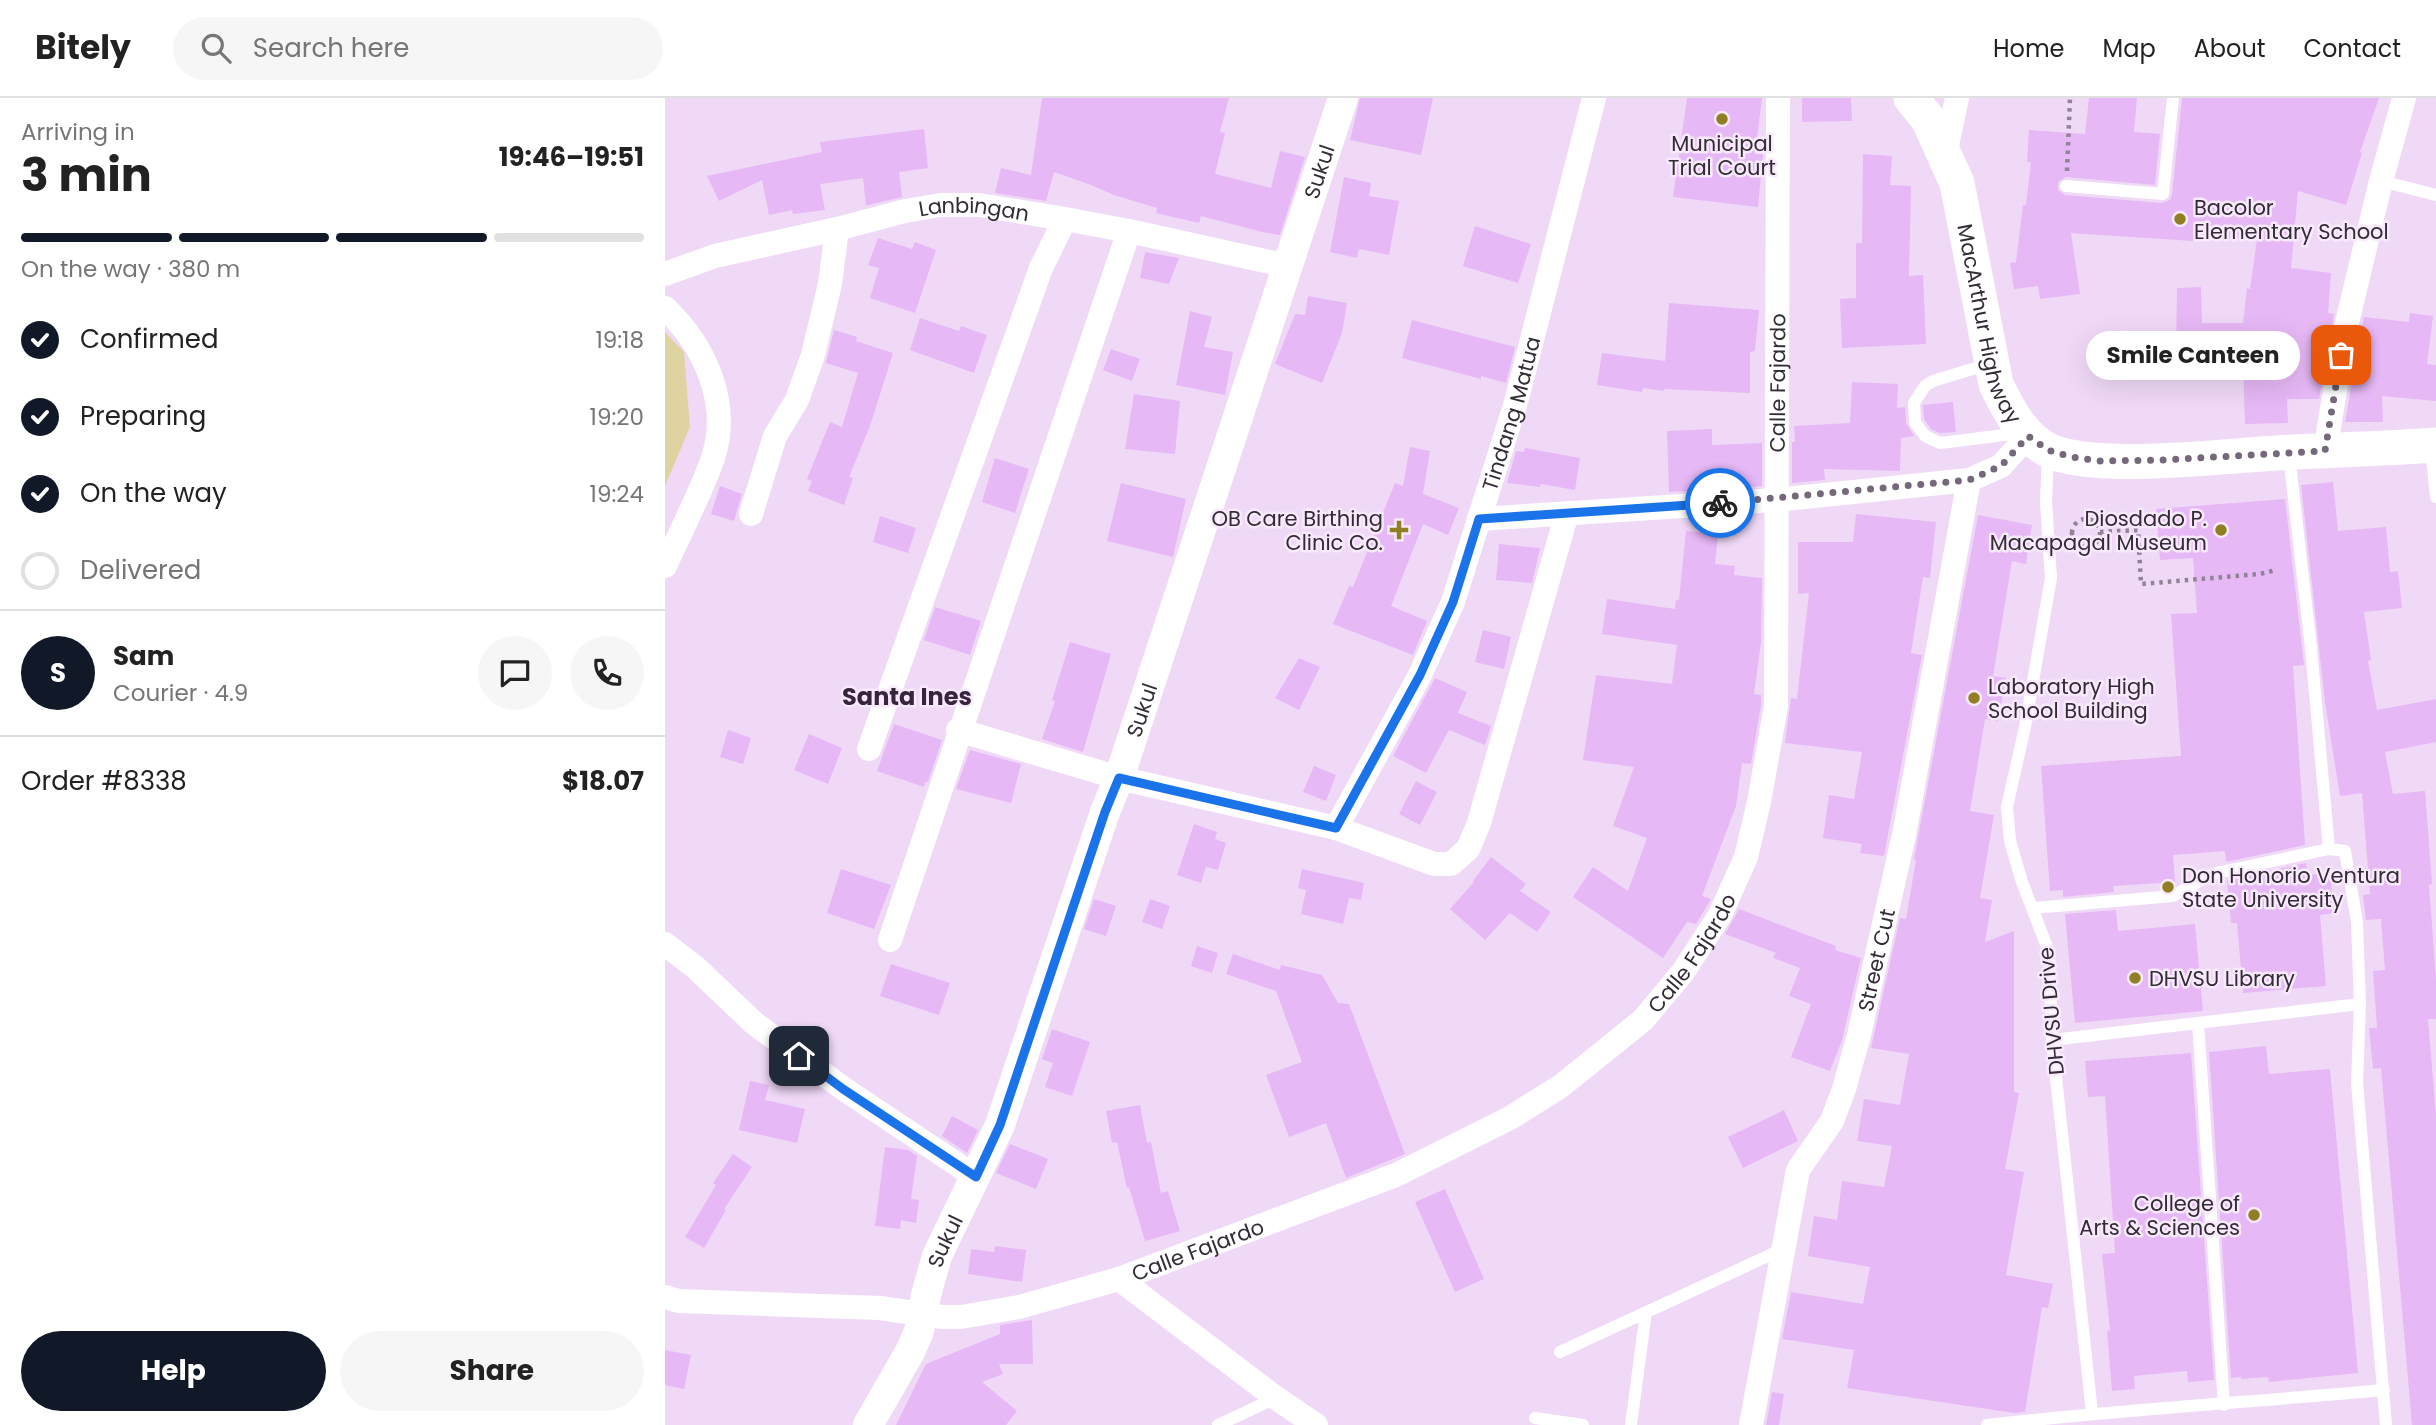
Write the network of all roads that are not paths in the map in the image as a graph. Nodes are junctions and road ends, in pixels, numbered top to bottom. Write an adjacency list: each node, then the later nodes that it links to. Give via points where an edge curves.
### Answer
1 (1343, 98): 15 (street, Sukul)
2 (1594, 98): 28 (street, Tindang Matua, via 1516,402)
3 (1778, 98): 25 (street, Calle Fajardo)
4 (1911, 98): 8 (main road, MacArthur Highway, via 1928,119)
5 (1957, 98): 8 (street)
6 (2173, 98): 10 (lane, via 2163,194)
7 (2404, 98): 9 (street)
8 (1945, 155): 18 (main road, MacArthur Highway, via 1962,205)
9 (2381, 181): 11 (lane); 21 (street, via 2345,331)
10 (2066, 186)
11 (2436, 195)
12 (1065, 219): 13 (street, Lanbingan, via 979,205 940,205); 14 (street, Lanbingan); 31 (street, via 1041,268)
13 (837, 229): 16 (street, Lanbingan, via 715,256); 26 (street, via 830,285 813,355 797,400 775,436)
14 (1129, 231): 15 (street, Lanbingan); 30 (street)
15 (1288, 267): 32 (street, Sukul)
16 (665, 274)
17 (665, 308): 29 (street, via 712,373 718,427 713,457)
18 (1992, 363): 19 (main road, MacArthur Highway, via 2008,411); 19 (lane, via 1925,386 1914,403 1915,422 1925,436 1940,443)
19 (2034, 440): 22 (main road, via 2071,457 2101,461); 23 (street, via 2001,466); 35 (lane, DHVSU Drive, via 2046,502 2051,578 2007,807 2010,841)
20 (2433, 445): 21 (main road); 24 (lane)
21 (2325, 451): 22 (main road)
22 (2289, 452): 34 (lane)
23 (1969, 480): 25 (street); 42 (street, Street Cut, via 1904,835 1859,1035 1832,1121 1798,1170)
24 (2436, 497)
25 (1776, 500): 27 (street); 43 (street, Calle Fajardo, via 1776,706 1746,857 1720,915 1643,1020 1561,1086 1460,1144 1396,1175)
26 (751, 513)
27 (1567, 513): 28 (street); 33 (street, via 1468,849 1451,864 1434,864)
28 (1479, 519): 33 (street, Tindang Matua, via 1453,602 1420,675)
29 (665, 566)
30 (958, 730): 32 (street); 36 (street)
31 (869, 749)
32 (1119, 778): 33 (street); 41 (street, Sukul, via 1000,1125)
33 (1336, 828)
34 (2329, 849): 35 (lane, via 2212,874 2172,896); 38 (lane, via 2345,851 2357,922)
35 (2033, 908): 40 (lane, DHVSU Drive, via 2049,952)
36 (890, 940)
37 (665, 944): 41 (street, via 765,1031)
38 (2360, 1004): 39 (lane); 48 (lane, via 2357,1083)
39 (2198, 1023): 40 (lane); 50 (lane)
40 (2052, 1040): 51 (lane, DHVSU Drive)
41 (976, 1177): 46 (street, Sukul, via 937,1256)
42 (1783, 1249): 45 (lane); 58 (street, Street Cut)
43 (1119, 1279): 46 (street, Calle Fajardo, via 988,1313 961,1317); 49 (street)
44 (665, 1297): 46 (street, Calle Fajardo)
45 (1646, 1312): 47 (lane); 57 (lane)
46 (923, 1314): 53 (street, Sukul, via 911,1350)
47 (1560, 1352)
48 (2384, 1390): 50 (lane); 60 (lane)
49 (1276, 1398): 54 (lane); 55 (street)
50 (2224, 1405): 51 (lane)
51 (2092, 1413): 59 (lane)
52 (1535, 1418): 56 (lane)
53 (868, 1425)
54 (1218, 1425)
55 (1316, 1425)
56 (1583, 1425)
57 (1631, 1425)
58 (1751, 1425)
59 (1987, 1425)
60 (2386, 1425)

